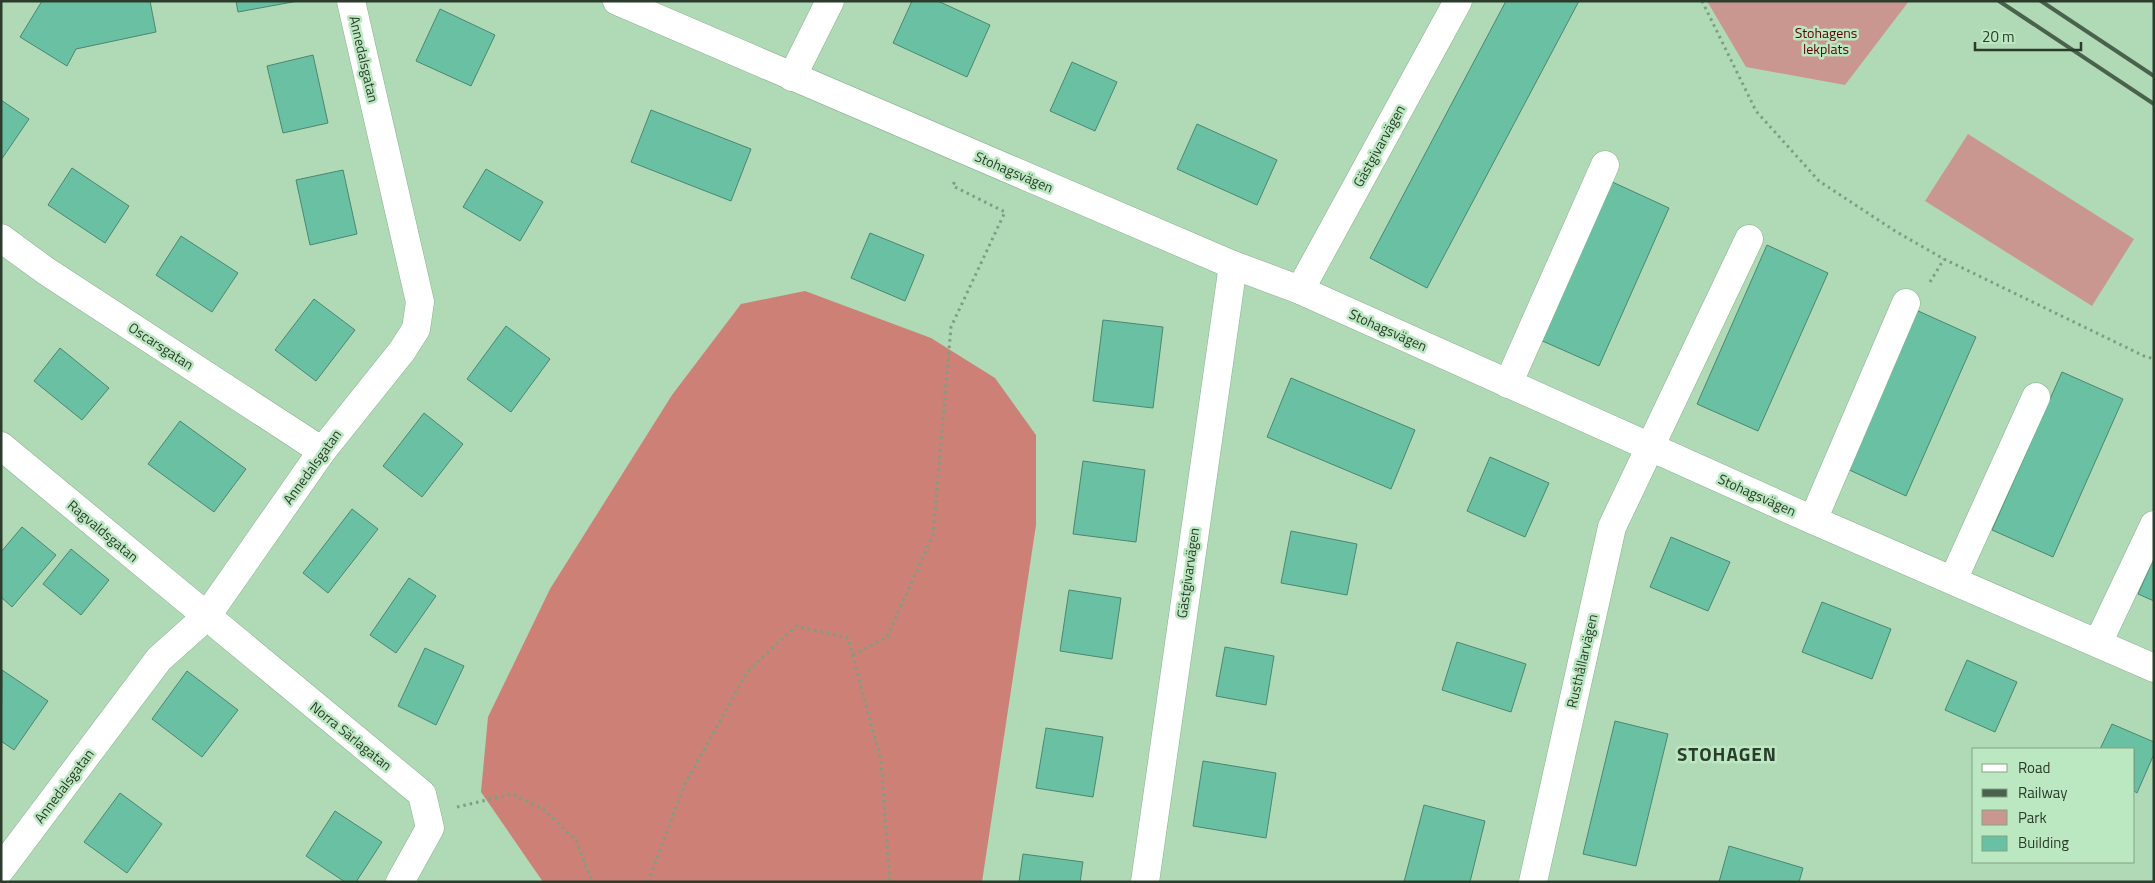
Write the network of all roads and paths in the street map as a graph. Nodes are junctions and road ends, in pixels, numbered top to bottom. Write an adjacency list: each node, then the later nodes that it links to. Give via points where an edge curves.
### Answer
1 (351, 1): 19 (street, Annedalsgatan, via 420,302 416,329 402,352)
2 (617, 1): 6 (street, Stohagsvägen)
3 (830, 1): 6 (street)
4 (1458, 1): 12 (street, Gästgivarvägen)
5 (1702, 1): 14 (path, via 1756,111 1819,181 1944,259)
6 (792, 77): 7 (street, Stohagsvägen)
7 (963, 151): 11 (street, Stohagsvägen); 25 (path, via 953,186 1005,212 951,327 933,535 887,637)
8 (1605, 165): 15 (street)
9 (1, 238): 19 (street, Oscarsgatan, via 46,271)
10 (1749, 239): 18 (street, Rusthållarvägen)
11 (1233, 265): 12 (street, Stohagsvägen); 33 (street, Gästgivarvägen)
12 (1300, 290): 15 (street, Stohagsvägen)
13 (1906, 302): 20 (street)
14 (2154, 359)
15 (1508, 384): 18 (street, Stohagsvägen)
16 (2036, 398): 22 (street)
17 (1, 446): 23 (street, Ragvaldsgatan)
18 (1651, 448): 20 (street, Stohagsvägen); 34 (street, Rusthållarvägen, via 1612,527)
19 (322, 451): 23 (street, Annedalsgatan)
20 (1814, 520): 22 (street, Stohagsvägen)
21 (2154, 525): 24 (street)
22 (1953, 580): 24 (street, Stohagsvägen)
23 (206, 617): 27 (street, Norra Särlagatan, via 422,794); 28 (street, Annedalsgatan, via 159,659)
24 (2098, 643): 26 (street, Stohagsvägen)
25 (853, 655): 31 (path, via 848,638 796,626 747,672 685,784); 32 (path, via 881,761)
26 (2154, 668)
27 (427, 814): 29 (street, Norra Särlagatan, via 430,828); 30 (path, via 512,794 543,809 576,840)
28 (1, 869)
29 (400, 882)
30 (592, 882)
31 (648, 882)
32 (890, 882)
33 (1145, 882)
34 (1533, 882)

